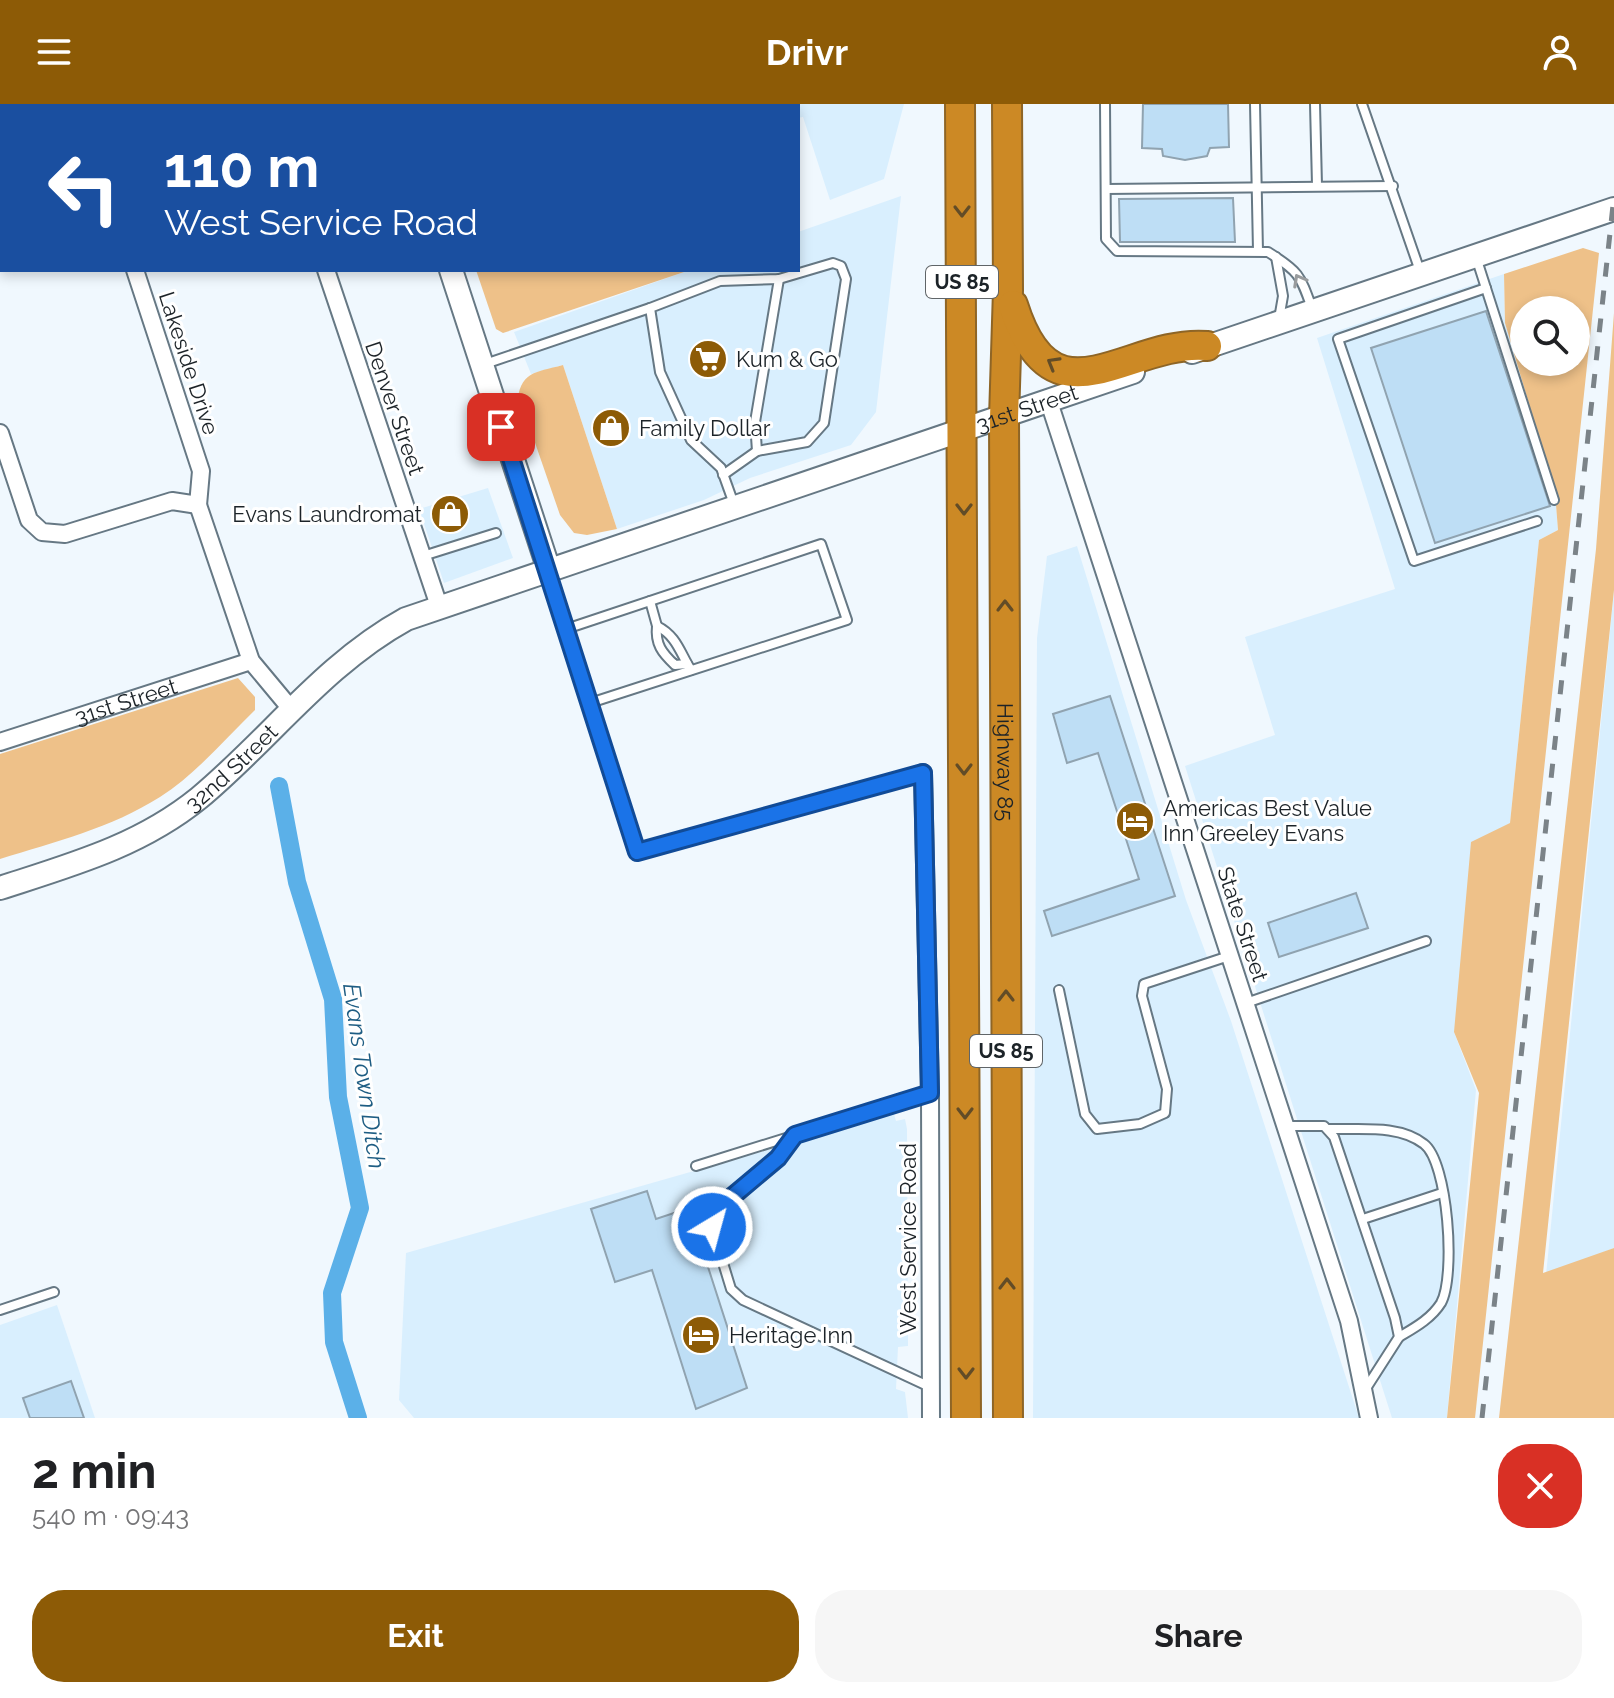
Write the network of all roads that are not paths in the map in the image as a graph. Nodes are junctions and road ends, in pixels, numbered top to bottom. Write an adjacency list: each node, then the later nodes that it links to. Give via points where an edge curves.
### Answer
1 (960, 104): 39 (highway, Highway 85 / US 85, one-way to 39)
2 (1007, 104): 31 (highway, Highway 85 / US 85)
3 (1105, 104): 14 (lane)
4 (1255, 104): 13 (lane)
5 (1315, 104): 7 (lane)
6 (1362, 104): 8 (lane)
7 (1317, 185): 8 (lane); 13 (lane)
8 (1393, 186): 28 (lane)
9 (1211, 187): 12 (lane); 13 (lane); 15 (lane)
10 (1139, 188): 11 (lane); 14 (lane); 16 (lane)
11 (1165, 188): 12 (lane); 17 (lane)
12 (1187, 188): 18 (lane)
13 (1256, 188): 21 (lane)
14 (1106, 189): 22 (lane, via 1106,239 1117,251 1188,247)
15 (1211, 198)
16 (1139, 199)
17 (1165, 199)
18 (1187, 199)
19 (1614, 209): 24 (main road, 31st Street)
20 (1212, 242): 22 (lane)
21 (1258, 251): 22 (lane); 23 (lane)
22 (1212, 252)
23 (1276, 257): 33 (lane, one-way to 23, via 1289,262); 34 (lane, via 1283,296)
24 (1476, 257): 28 (main road, 31st Street); 30 (lane)
25 (136, 272): 44 (street, Lakeside Drive, via 201,471)
26 (327, 272): 48 (street, Denver Street)
27 (452, 272): 36 (main road)
28 (1421, 275): 33 (main road, 31st Street)
29 (779, 279): 32 (lane, via 720,281); 41 (lane, via 755,422); 41 (lane, via 833,263 841,266 846,279 824,423 807,442)
30 (1486, 288): 43 (lane); 46 (lane, via 1338,339 1414,561)
31 (1008, 290): 35 (highway, one-way to 31, via 1181,344 1098,373 1059,369 1033,350); 38 (highway, Highway 85 / US 85)
32 (650, 308): 36 (lane); 42 (lane, via 660,372 691,440)
33 (1313, 311): 34 (main road, 31st Street)
34 (1279, 324): 35 (main road, 31st Street)
35 (1207, 346): 37 (main road, 31st Street)
36 (481, 366): 49 (main road)
37 (1049, 402): 38 (main road, 31st Street); 62 (street, State Street)
38 (1004, 418): 39 (main road, 31st Street); 79 (highway, Highway 85 / US 85, one-way to 38)
39 (963, 431): 45 (main road, 31st Street); 78 (highway, Highway 85 / US 85, one-way to 78)
40 (0, 433): 44 (street, via 29,520 42,532 65,534 172,501)
41 (757, 451): 42 (lane)
42 (723, 475): 45 (lane)
43 (1554, 500)
44 (198, 505): 54 (street)
45 (735, 508): 49 (main road, 31st Street)
46 (1537, 521)
47 (496, 533): 48 (lane)
48 (422, 556): 51 (street, Denver Street)
49 (549, 570): 51 (main road, 31st Street); 53 (lane)
50 (650, 601): 52 (lane); 53 (lane); 55 (lane, via 821,544 847,620)
51 (439, 606): 57 (main road, 32nd Street, via 376,636)
52 (657, 626): 55 (lane, via 686,655); 55 (lane, via 656,640 665,655 675,665)
53 (566, 629): 56 (lane)
54 (251, 661): 57 (street); 58 (street, 31st Street)
55 (689, 667): 56 (lane)
56 (590, 703): 59 (lane, via 637,852)
57 (291, 709): 60 (main road, 32nd Street, via 198,798 135,840)
58 (0, 742)
59 (923, 773): 65 (street, West Service Road)
60 (0, 888)
61 (1426, 941): 64 (lane)
62 (1230, 956): 63 (lane, via 1144,984 1142,996 1167,1089 1165,1113 1140,1124 1097,1129 1085,1114); 64 (street, State Street)
63 (1059, 990)
64 (1246, 1003): 66 (street, State Street)
65 (930, 1093): 68 (lane); 75 (street, West Service Road)
66 (1285, 1126): 67 (lane, via 1314,1123); 76 (street, State Street, via 1349,1321)
67 (1329, 1129): 70 (lane, via 1395,1131 1418,1140 1434,1154); 71 (lane)
68 (795, 1135): 69 (lane); 75 (lane, via 778,1158 715,1211 712,1227 731,1289 743,1300)
69 (696, 1166)
70 (1442, 1193): 71 (lane); 74 (lane, via 1450,1230 1442,1302 1423,1323)
71 (1363, 1219): 74 (lane)
72 (54, 1292): 73 (lane)
73 (0, 1310)
74 (1399, 1337): 76 (lane)
75 (931, 1387): 77 (street, West Service Road)
76 (1365, 1391): 80 (street, State Street)
77 (931, 1418)
78 (966, 1418)
79 (1008, 1418)
80 (1369, 1418)

